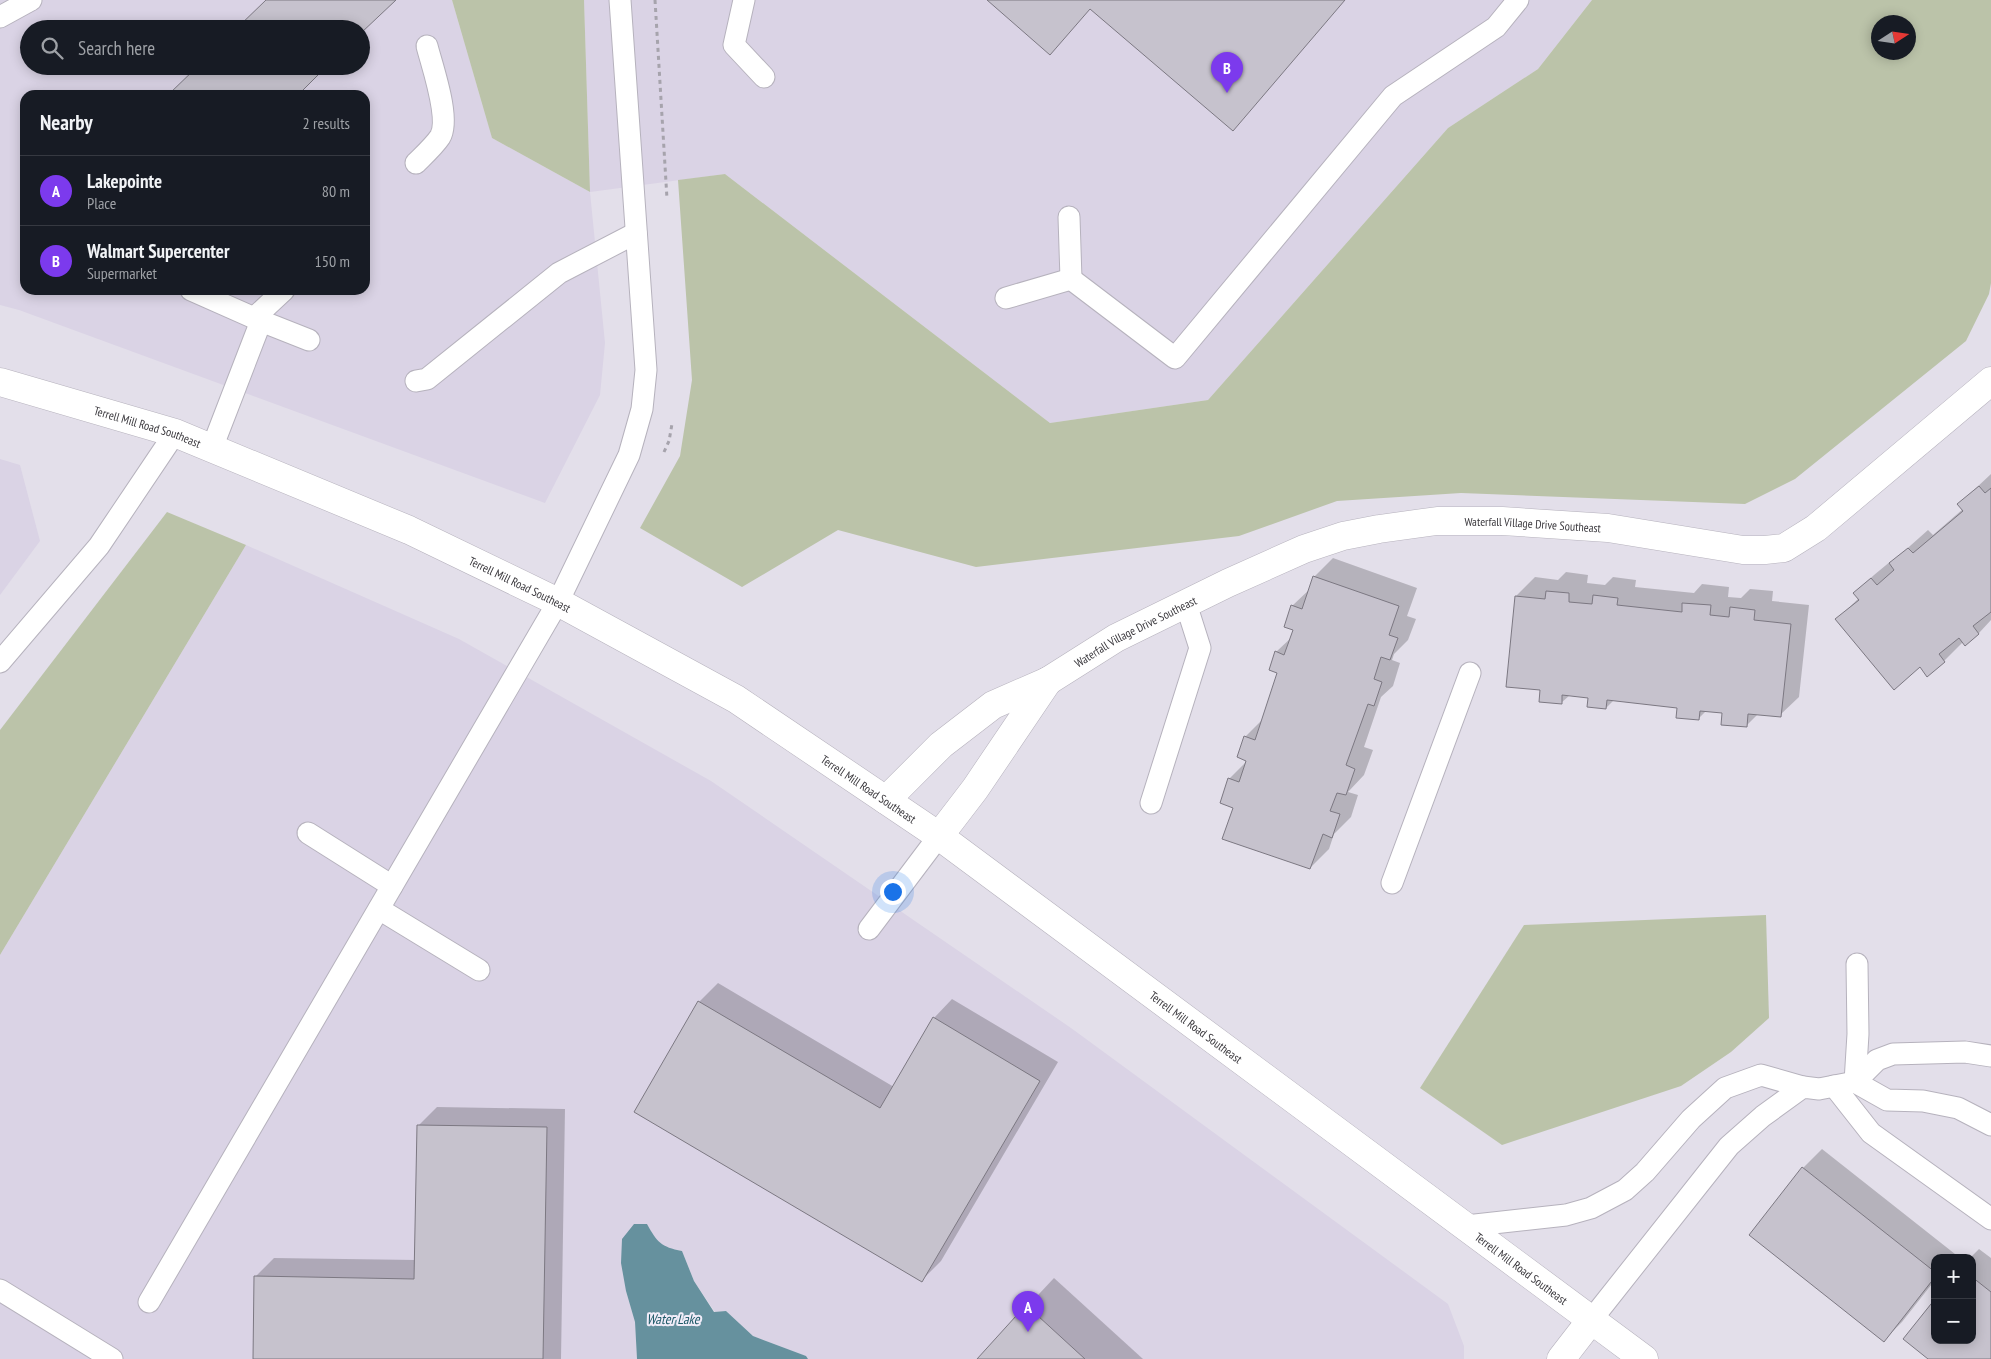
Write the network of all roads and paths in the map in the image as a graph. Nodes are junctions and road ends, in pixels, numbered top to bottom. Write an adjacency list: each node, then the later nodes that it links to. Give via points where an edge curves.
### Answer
1 (31, 0): 5 (lane)
2 (620, 0): 10 (lane)
3 (744, 0): 7 (lane, via 734,45)
4 (1518, 0): 11 (lane, via 1496,27 1393,96 1175,358)
5 (0, 17)
6 (427, 46): 8 (lane, via 444,127 440,137)
7 (764, 77)
8 (416, 163)
9 (1069, 217): 11 (lane)
10 (636, 233): 17 (lane, via 559,273 427,379); 22 (lane, via 646,370 642,408 629,455)
11 (1071, 279): 14 (lane)
12 (202, 295): 15 (lane)
13 (280, 295): 15 (lane)
14 (1006, 298)
15 (258, 320): 16 (lane); 21 (lane)
16 (309, 340)
17 (416, 381)
18 (1991, 381): 23 (main road, Waterfall Village Drive Southeast, via 1816,528 1784,548 1743,550 1608,528 1502,521 1437,521 1379,529 1327,541)
19 (0, 382): 20 (main road, Terrell Mill Road Southeast)
20 (176, 433): 21 (main road, Terrell Mill Road Southeast); 24 (lane, via 99,546)
21 (212, 448): 22 (main road, Terrell Mill Road Southeast, via 409,530)
22 (558, 602): 27 (main road, Terrell Mill Road Southeast, via 736,699); 32 (lane)
23 (1186, 604): 26 (main road, Waterfall Village Drive Southeast, via 1116,638); 28 (lane, via 1200,648)
24 (0, 662)
25 (1470, 673): 31 (lane)
26 (1048, 681): 27 (main road, Waterfall Village Drive Southeast, via 993,705 941,745); 30 (main road, Waterfall Village Drive Southeast)
27 (886, 800): 30 (main road, Terrell Mill Road Southeast)
28 (1151, 803)
29 (308, 833): 32 (lane)
30 (939, 836): 34 (lane); 43 (main road, Terrell Mill Road Southeast)
31 (1392, 882)
32 (392, 886): 33 (lane)
33 (379, 909): 36 (lane); 45 (lane)
34 (869, 929)
35 (1857, 964): 38 (lane)
36 (479, 970)
37 (1991, 1056): 38 (lane, via 1965,1052 1893,1054 1877,1060)
38 (1855, 1082): 39 (lane); 41 (lane, via 1887,1100 1923,1100 1958,1108)
39 (1834, 1086): 40 (lane, via 1819,1089); 42 (lane, via 1871,1133)
40 (1803, 1087): 43 (lane, via 1761,1075 1725,1088 1691,1119 1625,1190 1591,1208 1566,1215); 46 (lane, via 1729,1146)
41 (1991, 1124)
42 (1991, 1219)
43 (1466, 1226): 46 (main road, Terrell Mill Road Southeast)
44 (0, 1290): 47 (lane)
45 (150, 1302)
46 (1592, 1319): 48 (main road); 49 (main road, Terrell Mill Road Southeast)
47 (112, 1359)
48 (1561, 1359)
49 (1644, 1359)

